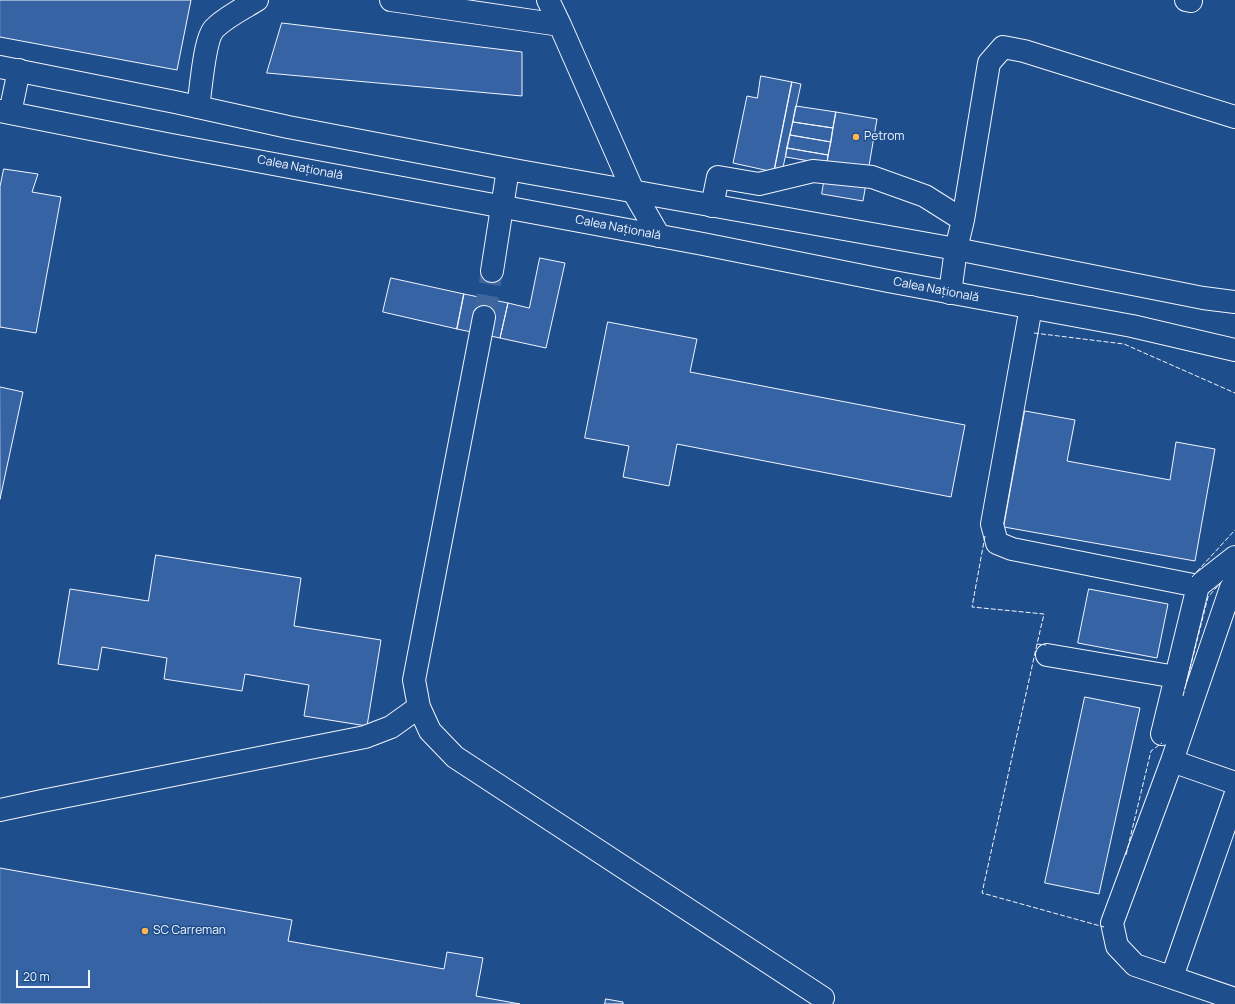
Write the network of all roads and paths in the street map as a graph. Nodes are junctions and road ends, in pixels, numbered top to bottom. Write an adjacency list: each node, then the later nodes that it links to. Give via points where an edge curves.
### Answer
1 (257, 0): 8 (main road, via 214,29 208,40)
2 (391, 0): 6 (main road)
3 (548, 0): 6 (main road)
4 (1186, 0): 5 (main road)
5 (1191, 0)
6 (560, 24): 12 (main road)
7 (9, 68): 8 (main road); 9 (main road)
8 (198, 107): 11 (main road)
9 (5, 112): 13 (main road, Calea Națională)
10 (1235, 117): 15 (main road, via 1024,50 1003,47 989,63)
11 (508, 169): 12 (main road); 13 (main road)
12 (633, 191): 14 (main road); 16 (main road)
13 (502, 206): 16 (main road, Calea Națională); 18 (main road)
14 (712, 206): 15 (main road, via 718,177 759,184 813,171 872,177 925,196); 17 (main road)
15 (963, 220): 17 (main road)
16 (659, 236): 19 (main road, Calea Națională)
17 (956, 249): 19 (main road); 20 (main road, via 1203,298)
18 (492, 271)
19 (950, 292): 21 (main road, Calea Națională)
20 (1235, 302)
21 (1031, 307): 23 (main road, Calea Națională, via 1132,326); 26 (main road, via 992,524 997,544)
22 (484, 317): 29 (main road, via 414,680)
23 (1235, 350)
24 (1235, 557): 26 (main road)
25 (1235, 576): 31 (main road)
26 (1198, 586): 28 (main road)
27 (1047, 655): 28 (main road)
28 (1176, 677): 30 (main road)
29 (419, 707): 34 (main road, via 391,727 365,737); 36 (main road, via 430,731 454,757)
30 (1162, 734)
31 (1172, 761): 32 (main road); 35 (main road, via 1112,923 1117,946 1135,965)
32 (1235, 783)
33 (1235, 796): 35 (main road)
34 (0, 810)
35 (1172, 977): 37 (main road)
36 (823, 998)
37 (1235, 999)

